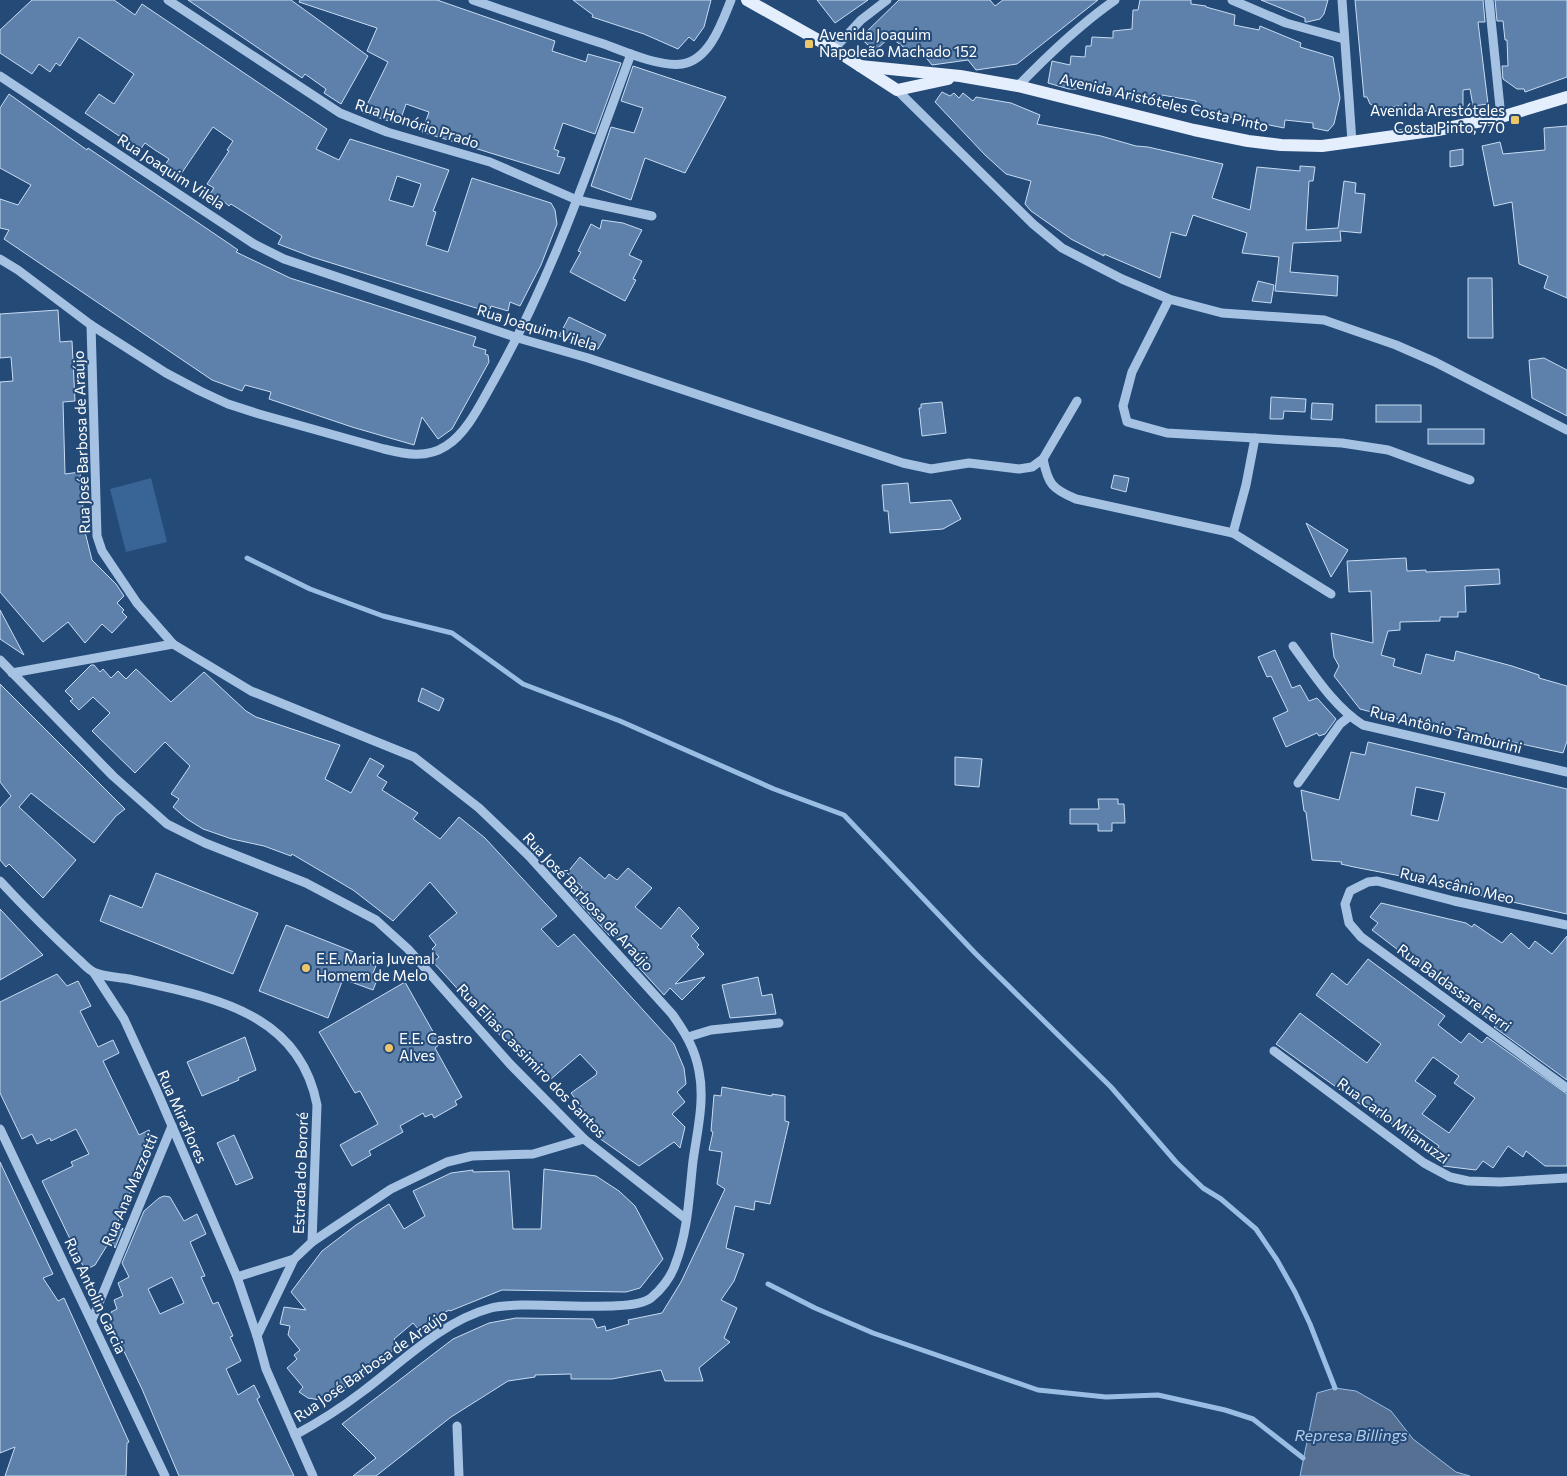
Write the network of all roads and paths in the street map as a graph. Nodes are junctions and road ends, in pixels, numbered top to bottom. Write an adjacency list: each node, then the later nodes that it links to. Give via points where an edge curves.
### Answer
1 (168, 0): 21 (street, Rua Honório Prado, via 340,113 388,132 490,162)
2 (473, 0): 12 (street)
3 (732, 0): 12 (street, via 716,35 695,58 682,64)
4 (747, 0): 11 (main road)
5 (887, 0): 11 (street, via 861,20)
6 (1115, 0): 16 (street, via 1046,56)
7 (1232, 0): 10 (street, via 1286,23)
8 (1342, 0): 10 (street)
9 (1489, 0): 19 (street)
10 (1344, 39): 20 (street)
11 (834, 49): 13 (main road)
12 (631, 54): 21 (street)
13 (860, 66): 15 (main road, Avenida Aristóteles Costa Pinto); 17 (main road)
14 (0, 76): 26 (street, Rua Joaquim Vilela, via 265,250 297,264)
15 (960, 76): 16 (main road, Avenida Aristóteles Costa Pinto); 17 (main road, Avenida Aristóteles Costa Pinto)
16 (1018, 86): 20 (main road, Avenida Aristóteles Costa Pinto, via 1248,141 1322,146)
17 (897, 90): 24 (street, via 1033,224 1062,248)
18 (1567, 97): 19 (main road, Avenida Aristóteles Costa Pinto)
19 (1501, 117): 20 (main road, Avenida Aristóteles Costa Pinto)
20 (1352, 142)
21 (577, 200): 22 (street, Rua Honório Prado); 26 (street)
22 (652, 216)
23 (0, 259): 25 (street)
24 (1169, 299): 28 (street, via 1222,313 1324,320 1435,362); 29 (street, via 1132,372 1123,406 1127,422 1167,433)
25 (90, 325): 26 (street, via 166,373 228,404 410,455 435,452 455,438); 34 (street, Rua José Barbosa de Araújo, via 97,536 102,551 137,603)
26 (518, 338): 30 (street, Rua Joaquim Vilela, via 588,358 903,464 931,469 970,463 1019,469 1032,467)
27 (1077, 401): 30 (street)
28 (1567, 430)
29 (1255, 438): 31 (street, via 1342,443 1388,450); 32 (street)
30 (1043, 459): 32 (street, via 1047,478 1058,491 1076,499)
31 (1470, 480)
32 (1233, 533): 33 (street)
33 (1331, 594)
34 (173, 644): 37 (street); 46 (street, Rua José Barbosa de Araújo, via 251,691 414,757 479,808 529,856 648,986)
35 (1294, 646): 38 (street, Rua Antônio Tamburini)
36 (0, 660): 37 (street, Rua Elias Cassimiro dos Santos)
37 (12, 673): 51 (street, Rua Elias Cassimiro dos Santos, via 113,776 167,824 205,843 306,883 376,920 408,949 510,1064)
38 (1350, 716): 39 (street, Rua Antônio Tamburini, via 1370,728); 40 (street, via 1340,724)
39 (1567, 772)
40 (1298, 783)
41 (0, 881): 44 (street)
42 (1346, 897): 43 (street, Rua Ascânio Meo, via 1357,886 1376,881); 48 (street, Rua Baldassare Ferri, via 1346,917 1361,937)
43 (1567, 925)
44 (94, 973): 49 (street, Rua Miraflores, via 124,1019); 54 (street, Estrada do Bororé, via 230,1005 263,1021 297,1053 310,1077 317,1104)
45 (778, 1023): 46 (street, via 710,1030)
46 (688, 1037): 53 (street, Rua José Barbosa de Araújo, via 702,1089)
47 (1274, 1051): 52 (street, Rua Carlo Milanuzzi, via 1424,1163 1450,1177 1500,1182)
48 (1567, 1088)
49 (172, 1126): 56 (street, Rua Miraflores); 57 (street, Rua Ana Mazzotti)
50 (0, 1129): 57 (street, Rua Antolin Garcia)
51 (584, 1139): 53 (street, Rua Elias Cassimiro dos Santos); 54 (street, via 533,1154 472,1156 438,1166 362,1206)
52 (1567, 1178)
53 (686, 1219): 60 (street, Rua José Barbosa de Araújo, via 675,1267 662,1287 646,1301 616,1306 516,1304 482,1311 425,1343 341,1408)
54 (312, 1242): 55 (street, Estrada do Bororé)
55 (294, 1259): 56 (street); 58 (street, Estrada do Bororé)
56 (237, 1277): 58 (street, Rua Miraflores)
57 (92, 1320): 61 (street, Rua Antolin Garcia)
58 (257, 1336): 60 (street, via 266,1369)
59 (457, 1426): 63 (street)
60 (296, 1435): 62 (street)
61 (165, 1476)
62 (313, 1476)
63 (459, 1476)

